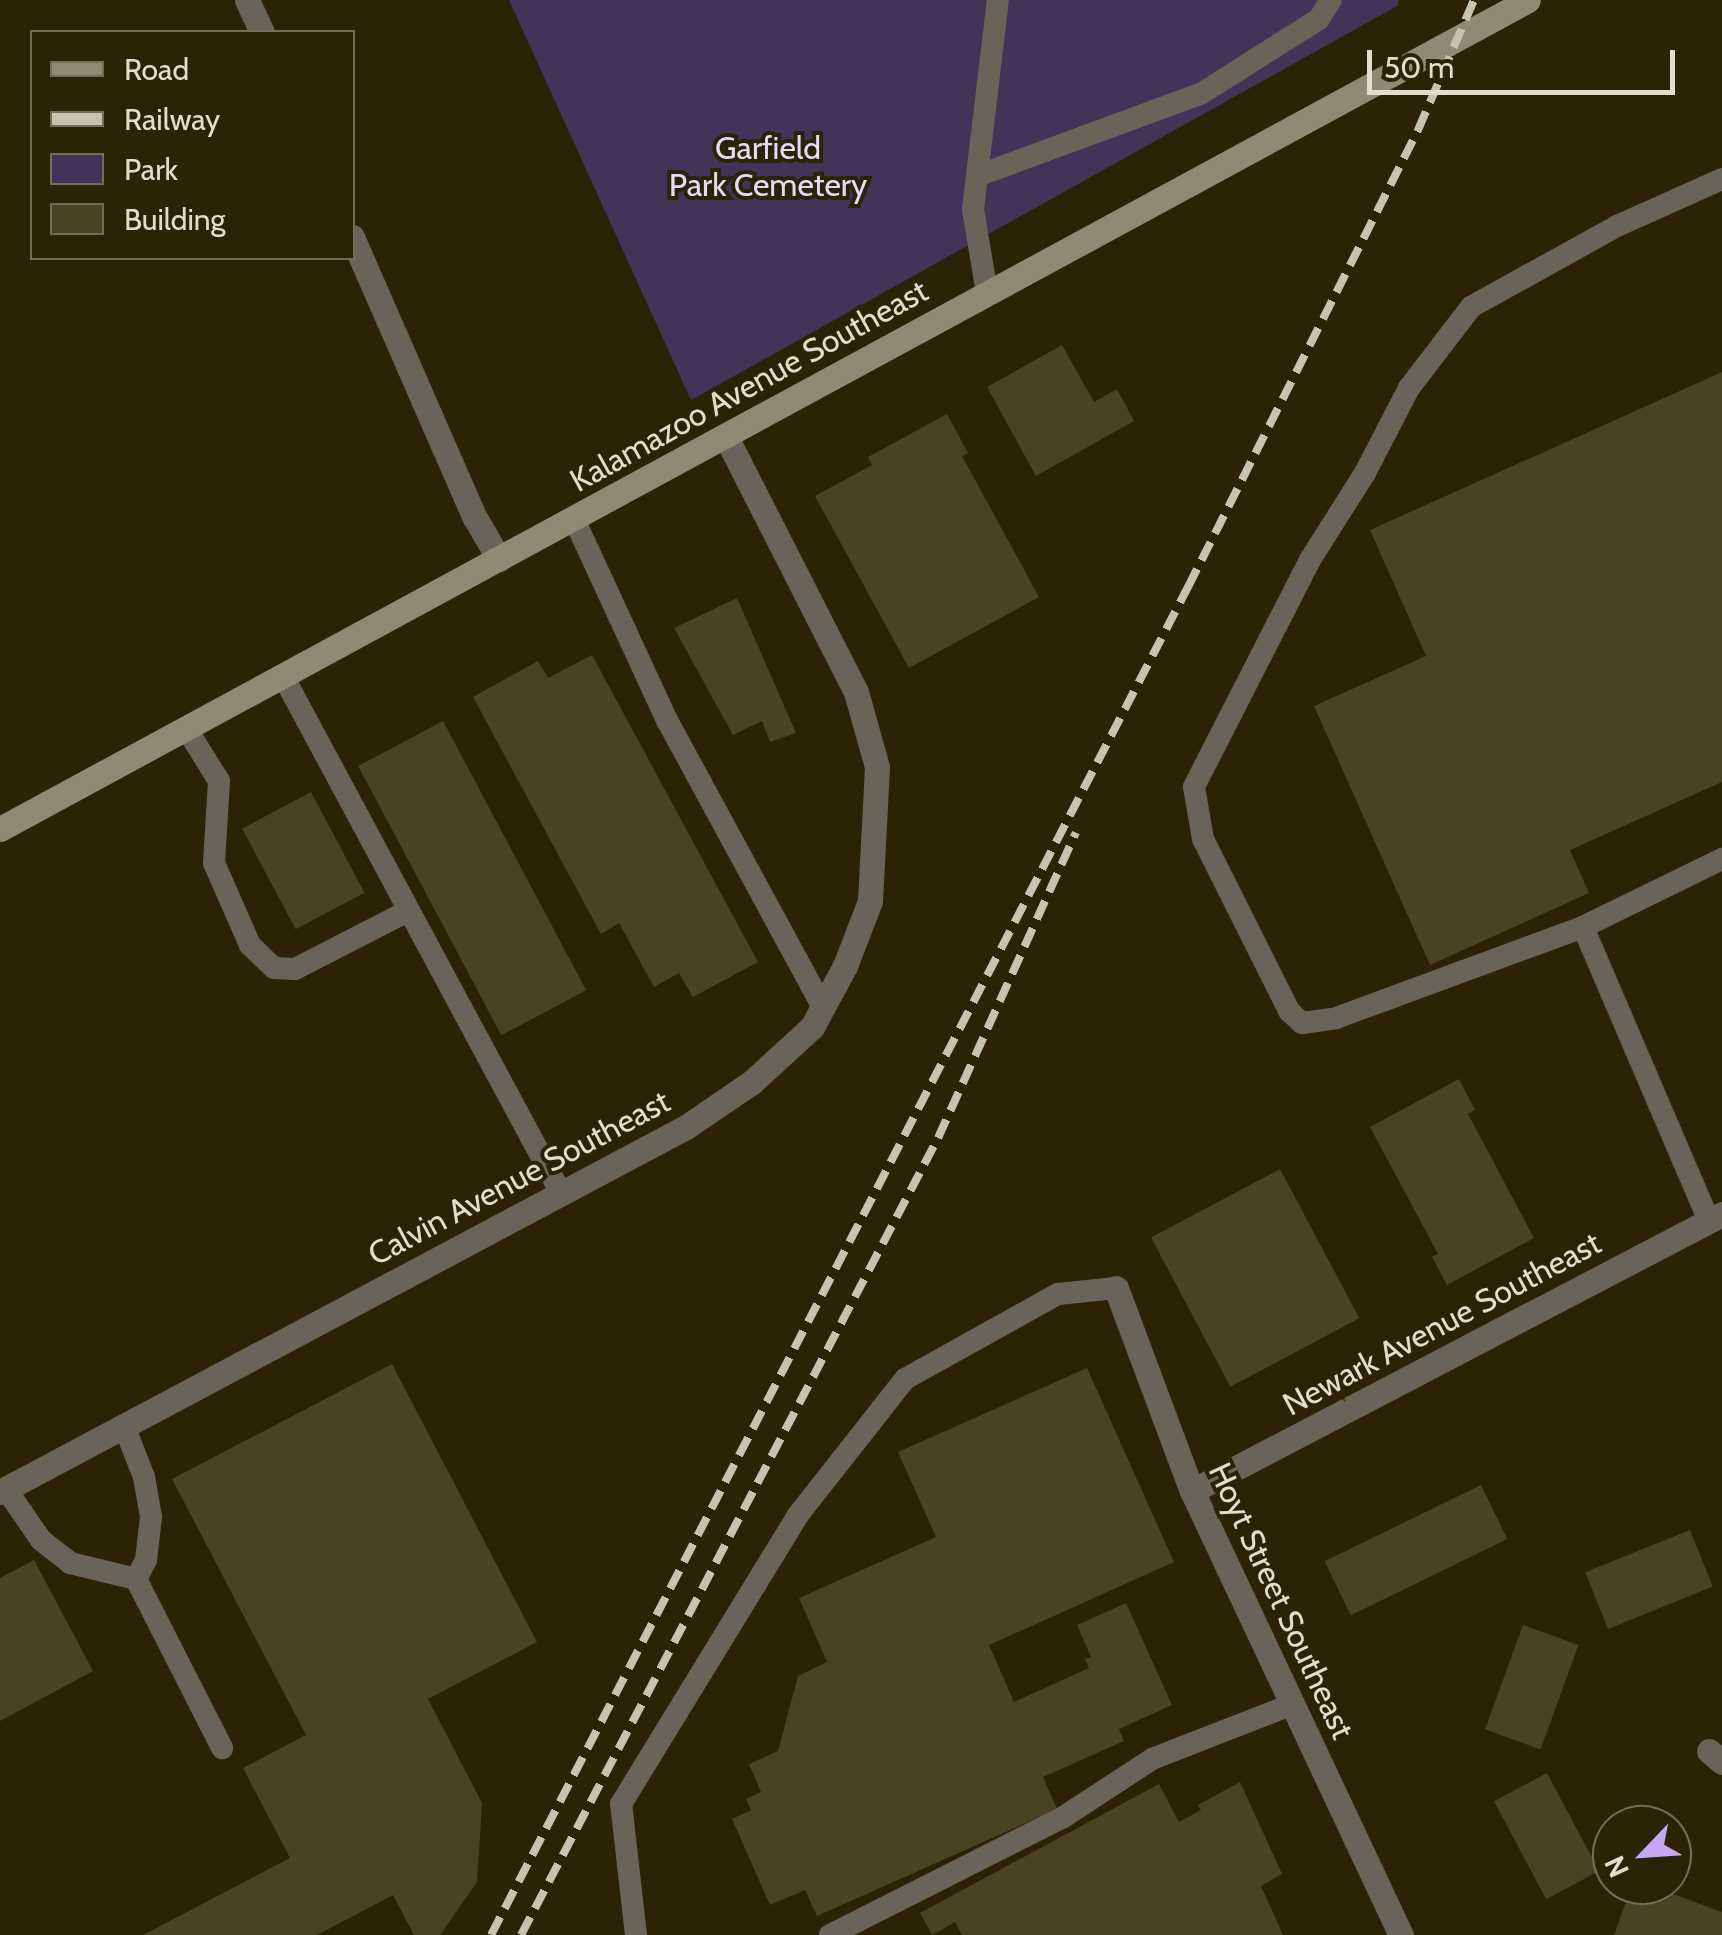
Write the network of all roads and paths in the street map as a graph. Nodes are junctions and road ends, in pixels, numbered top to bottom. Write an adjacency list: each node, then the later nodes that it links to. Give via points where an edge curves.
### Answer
1 (246, 0): 5 (street)
2 (998, 0): 6 (lane)
3 (1331, 0): 6 (lane, via 1320,18 1202,92)
4 (1528, 0): 9 (main road, Kalamazoo Avenue Southeast)
5 (261, 30)
6 (976, 176): 9 (lane, via 973,209)
7 (1722, 179): 18 (lane, via 1618,226 1471,307 1409,388 1310,558 1194,787 1203,839 1289,1011 1302,1024 1336,1018)
8 (355, 244): 12 (street)
9 (987, 293): 10 (main road, Kalamazoo Avenue Southeast)
10 (726, 437): 11 (main road, Kalamazoo Avenue Southeast); 19 (street, Calvin Avenue Southeast, via 856,692 876,767 870,902)
11 (574, 519): 12 (main road, Kalamazoo Avenue Southeast); 19 (lane, via 668,722)
12 (499, 559): 13 (main road, Kalamazoo Avenue Southeast)
13 (282, 676): 14 (main road, Kalamazoo Avenue Southeast); 17 (lane)
14 (186, 728): 15 (main road, Kalamazoo Avenue Southeast); 17 (lane, via 219,781 212,842 226,894 250,945 274,968 295,969)
15 (0, 829)
16 (1722, 859): 18 (lane)
17 (408, 910): 20 (lane)
18 (1583, 927): 21 (lane)
19 (822, 1008): 20 (street, Calvin Avenue Southeast, via 812,1027 752,1082)
20 (562, 1195): 23 (street, Calvin Avenue Southeast)
21 (1715, 1217): 25 (street, Newark Avenue Southeast)
22 (1116, 1288): 25 (street, Hoyt Street Southeast); 29 (lane, via 1058,1294 905,1379 798,1515 621,1804)
23 (124, 1426): 24 (street, Calvin Avenue Southeast); 26 (lane, via 151,1517 146,1560)
24 (3, 1491): 26 (lane, via 41,1540 70,1563)
25 (1192, 1491): 27 (street, Hoyt Street Southeast)
26 (136, 1579): 28 (lane)
27 (1293, 1704): 30 (lane, via 1152,1758 1062,1818); 31 (street, Hoyt Street Southeast)
28 (222, 1748)
29 (636, 1935)
30 (830, 1935)
31 (1401, 1935)

